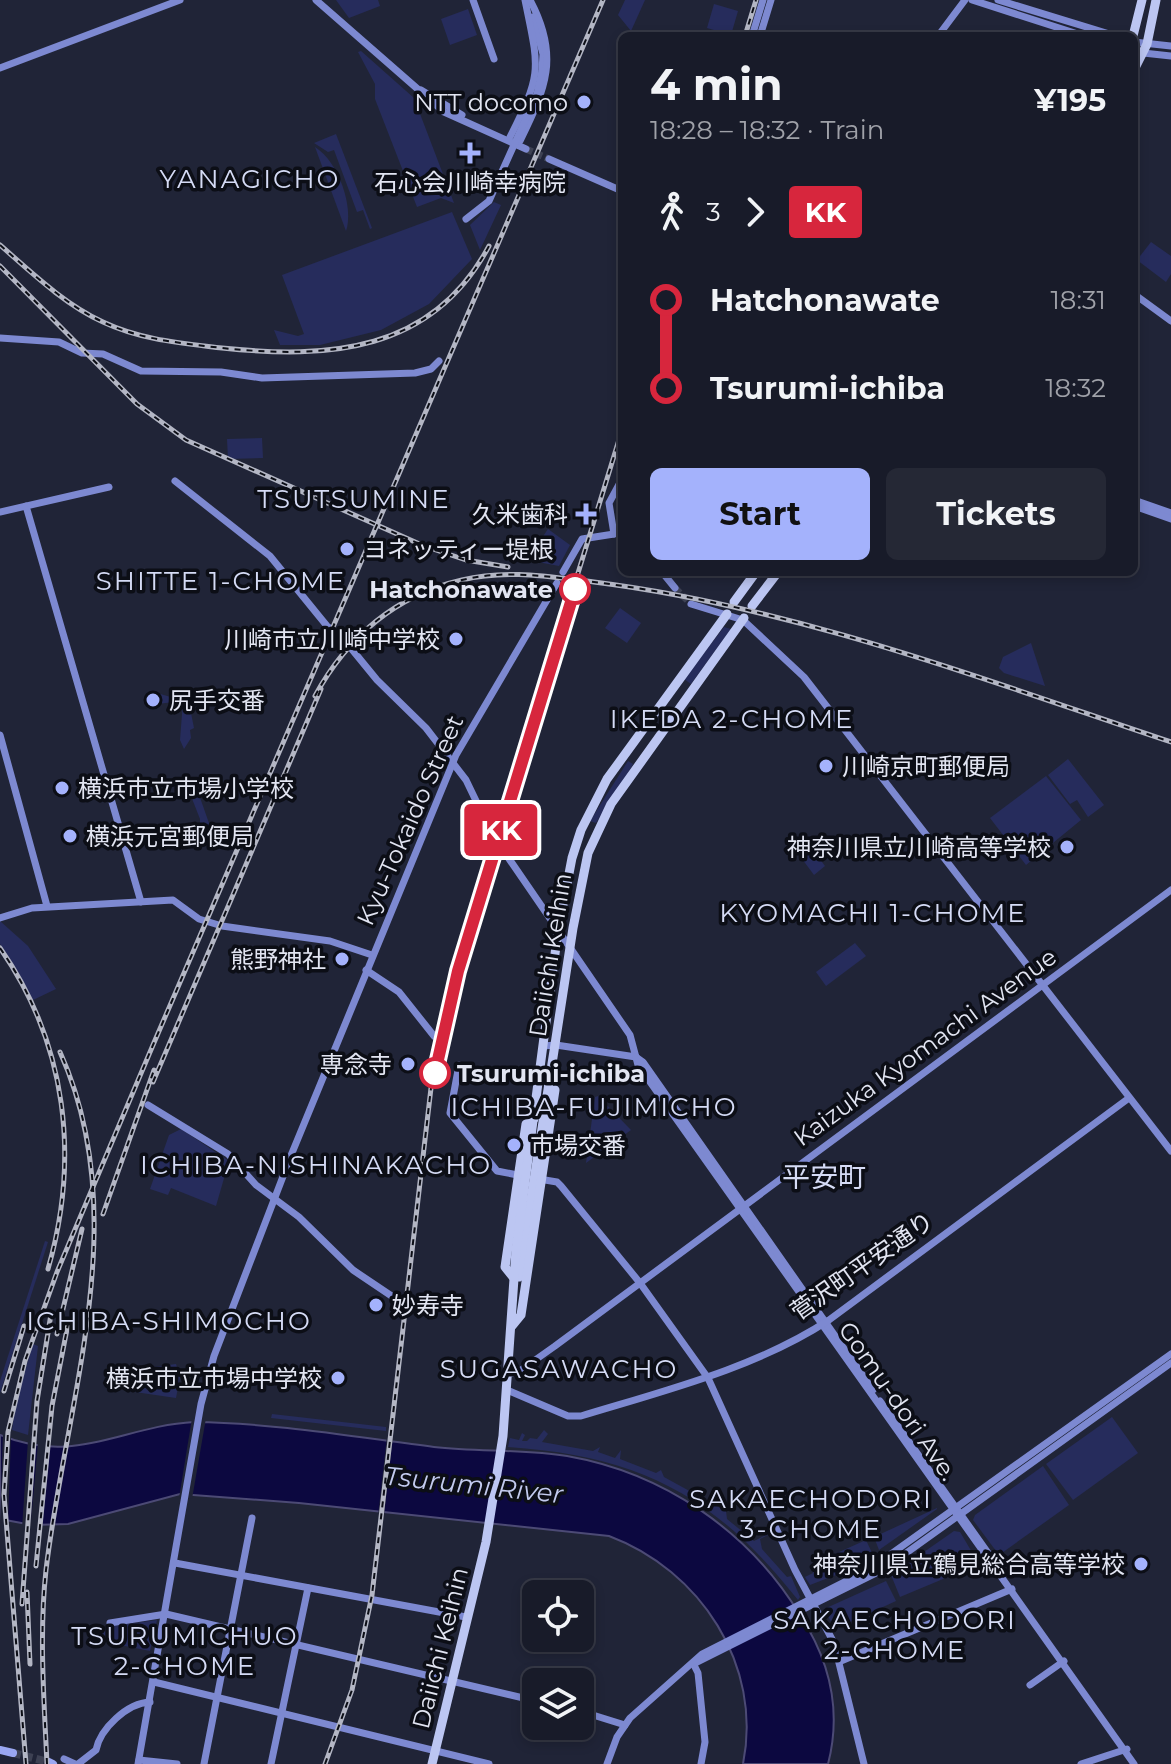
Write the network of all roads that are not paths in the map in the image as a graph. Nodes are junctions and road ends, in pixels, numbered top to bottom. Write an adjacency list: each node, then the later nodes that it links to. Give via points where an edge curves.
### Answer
1 (180, 0): 22 (street)
2 (316, 0): 23 (street)
3 (473, 0): 21 (street)
4 (527, 0): 24 (street, via 537,67 533,89); 25 (street, via 546,40 547,72); 28 (street, bridge, via 541,42 537,94 489,201)
5 (763, 0): 12 (street)
6 (771, 0): 13 (street)
7 (965, 0): 14 (street)
8 (972, 0): 15 (street)
9 (998, 0): 16 (street)
10 (1142, 0): 17 (highway)
11 (1156, 0): 19 (highway)
12 (753, 32)
13 (761, 32)
14 (941, 32)
15 (1072, 32)
16 (1103, 32)
17 (1135, 32)
18 (1171, 46): 19 (street)
19 (1141, 50): 20 (street)
20 (1171, 56)
21 (494, 59)
22 (0, 68)
23 (413, 85): 24 (street); 25 (street, via 444,112)
24 (510, 137): 25 (street)
25 (525, 145)
26 (550, 157): 27 (street)
27 (618, 186)
28 (466, 219)
29 (1138, 297): 30 (street)
30 (1171, 321)
31 (0, 338): 32 (street, via 59,342 141,371 262,378 415,373)
32 (439, 361)
33 (175, 481): 60 (street, Gomu-dori Ave., via 270,556)
34 (618, 486): 42 (street, via 609,503)
35 (109, 487): 37 (street)
36 (1138, 501): 40 (street)
37 (26, 506): 39 (street); 63 (street)
38 (1138, 507): 41 (street)
39 (0, 512)
40 (1171, 513)
41 (1171, 519)
42 (618, 535): 43 (street, via 582,539)
43 (563, 572)
44 (665, 576): 50 (street)
45 (753, 576): 48 (highway)
46 (775, 576): 49 (highway)
47 (557, 583): 60 (street, Kyu-Tokaido Street)
48 (746, 586): 49 (highway, via 755,591); 51 (highway)
49 (766, 587): 53 (highway)
50 (675, 588)
51 (734, 602)
52 (691, 604): 54 (street)
53 (752, 606)
54 (726, 615): 55 (street); 58 (highway, Daiichi Keihin)
55 (744, 619): 56 (highway, Daiichi Keihin); 70 (street, via 804,677)
56 (684, 702): 58 (highway, via 646,745); 59 (highway, Daiichi Keihin)
57 (0, 735): 64 (street)
58 (632, 743): 61 (highway, Daiichi Keihin)
59 (643, 758): 61 (highway, via 630,756); 67 (highway, Daiichi Keihin, via 597,828 583,870)
60 (452, 763): 66 (street, Gomu-dori Ave., via 492,834); 68 (street, Kyu-Tokaido Street)
61 (597, 797): 66 (highway, Daiichi Keihin, via 572,858)
62 (1171, 890): 70 (street, Kaizuka Kyomachi Avenue)
63 (141, 902): 64 (street); 68 (street, via 173,900 199,919 222,926 330,941)
64 (47, 906): 65 (street)
65 (0, 918)
66 (558, 931): 67 (street, Gomu-dori Ave.); 73 (highway, Daiichi Keihin)
67 (570, 947): 72 (highway, Daiichi Keihin); 74 (street, Gomu-dori Ave., via 630,1035)
68 (372, 955): 69 (street, Kyu-Tokaido Street)
69 (366, 970): 71 (street, via 399,992); 80 (street)
70 (1043, 987): 76 (street); 81 (street, Kaizuka Kyomachi Avenue)
71 (434, 1036)
72 (556, 1045): 73 (street); 74 (street); 79 (highway, Daiichi Keihin)
73 (543, 1046): 79 (highway, Daiichi Keihin, via 534,1119 526,1124)
74 (636, 1057): 81 (street, Gomu-dori Ave.)
75 (459, 1065): 79 (street, via 450,1113 497,1171)
76 (1129, 1098): 78 (street); 84 (street, 菅沢町平安通り)
77 (148, 1105): 80 (street, via 228,1154)
78 (1171, 1151)
79 (530, 1177): 82 (street, via 561,1186); 85 (highway, Daiichi Keihin); 85 (highway, Daiichi Keihin, via 505,1267 513,1277)
80 (274, 1198): 83 (street, via 353,1270); 93 (street, via 214,1356)
81 (740, 1208): 82 (street, Kaizuka Kyomachi Avenue); 84 (street, Gomu-dori Ave.)
82 (640, 1283): 88 (street, Kaizuka Kyomachi Avenue); 89 (street)
83 (416, 1307)
84 (823, 1324): 89 (street, 菅沢町平安通り); 91 (street, Gomu-dori Ave.)
85 (509, 1344): 88 (highway, Daiichi Keihin)
86 (1171, 1354): 91 (street)
87 (1171, 1363): 91 (street)
88 (507, 1375): 90 (highway, Daiichi Keihin)
89 (708, 1378): 90 (street, 菅沢町平安通り, via 574,1417); 97 (street)
90 (507, 1390): 99 (highway, Daiichi Keihin, via 486,1542)
91 (956, 1512): 96 (street, Gomu-dori Ave.); 97 (street, via 865,1580)
92 (252, 1518): 94 (street)
93 (175, 1563): 94 (street); 98 (street)
94 (241, 1575): 95 (street); 101 (street)
95 (308, 1588): 99 (street); 102 (street)
96 (1012, 1589): 103 (street); 104 (street, Gomu-dori Ave.)
97 (812, 1602): 103 (street); 105 (street)
98 (166, 1614): 100 (street); 101 (street); 107 (street)
99 (466, 1617): 106 (highway, Daiichi Keihin)
100 (110, 1623)
101 (231, 1630): 102 (street); 109 (street)
102 (296, 1644): 106 (street); 112 (street)
103 (841, 1661): 129 (street)
104 (1064, 1662): 108 (street); 115 (street, Gomu-dori Ave.)
105 (693, 1663): 114 (street); 128 (street, via 705,1742)
106 (453, 1681): 110 (street); 117 (highway, Daiichi Keihin)
107 (154, 1682): 109 (street); 111 (street)
108 (1030, 1685)
109 (217, 1696): 112 (street); 123 (street)
110 (522, 1698)
111 (150, 1702): 120 (street); 121 (street, via 119,1718 97,1738 96,1750)
112 (282, 1712): 117 (street); 124 (street)
113 (594, 1715): 114 (street)
114 (625, 1725): 127 (street)
115 (1126, 1749): 130 (street); 131 (street, Gomu-dori Ave.)
116 (0, 1750): 118 (main road)
117 (436, 1751): 125 (highway, Daiichi Keihin); 126 (street)
118 (13, 1753)
119 (64, 1759): 121 (street)
120 (139, 1762): 122 (street)
121 (76, 1764)
122 (177, 1764)
123 (204, 1764)
124 (271, 1764)
125 (432, 1764)
126 (489, 1764)
127 (607, 1764)
128 (701, 1764)
129 (864, 1764)
130 (1081, 1764)
131 (1137, 1764)

